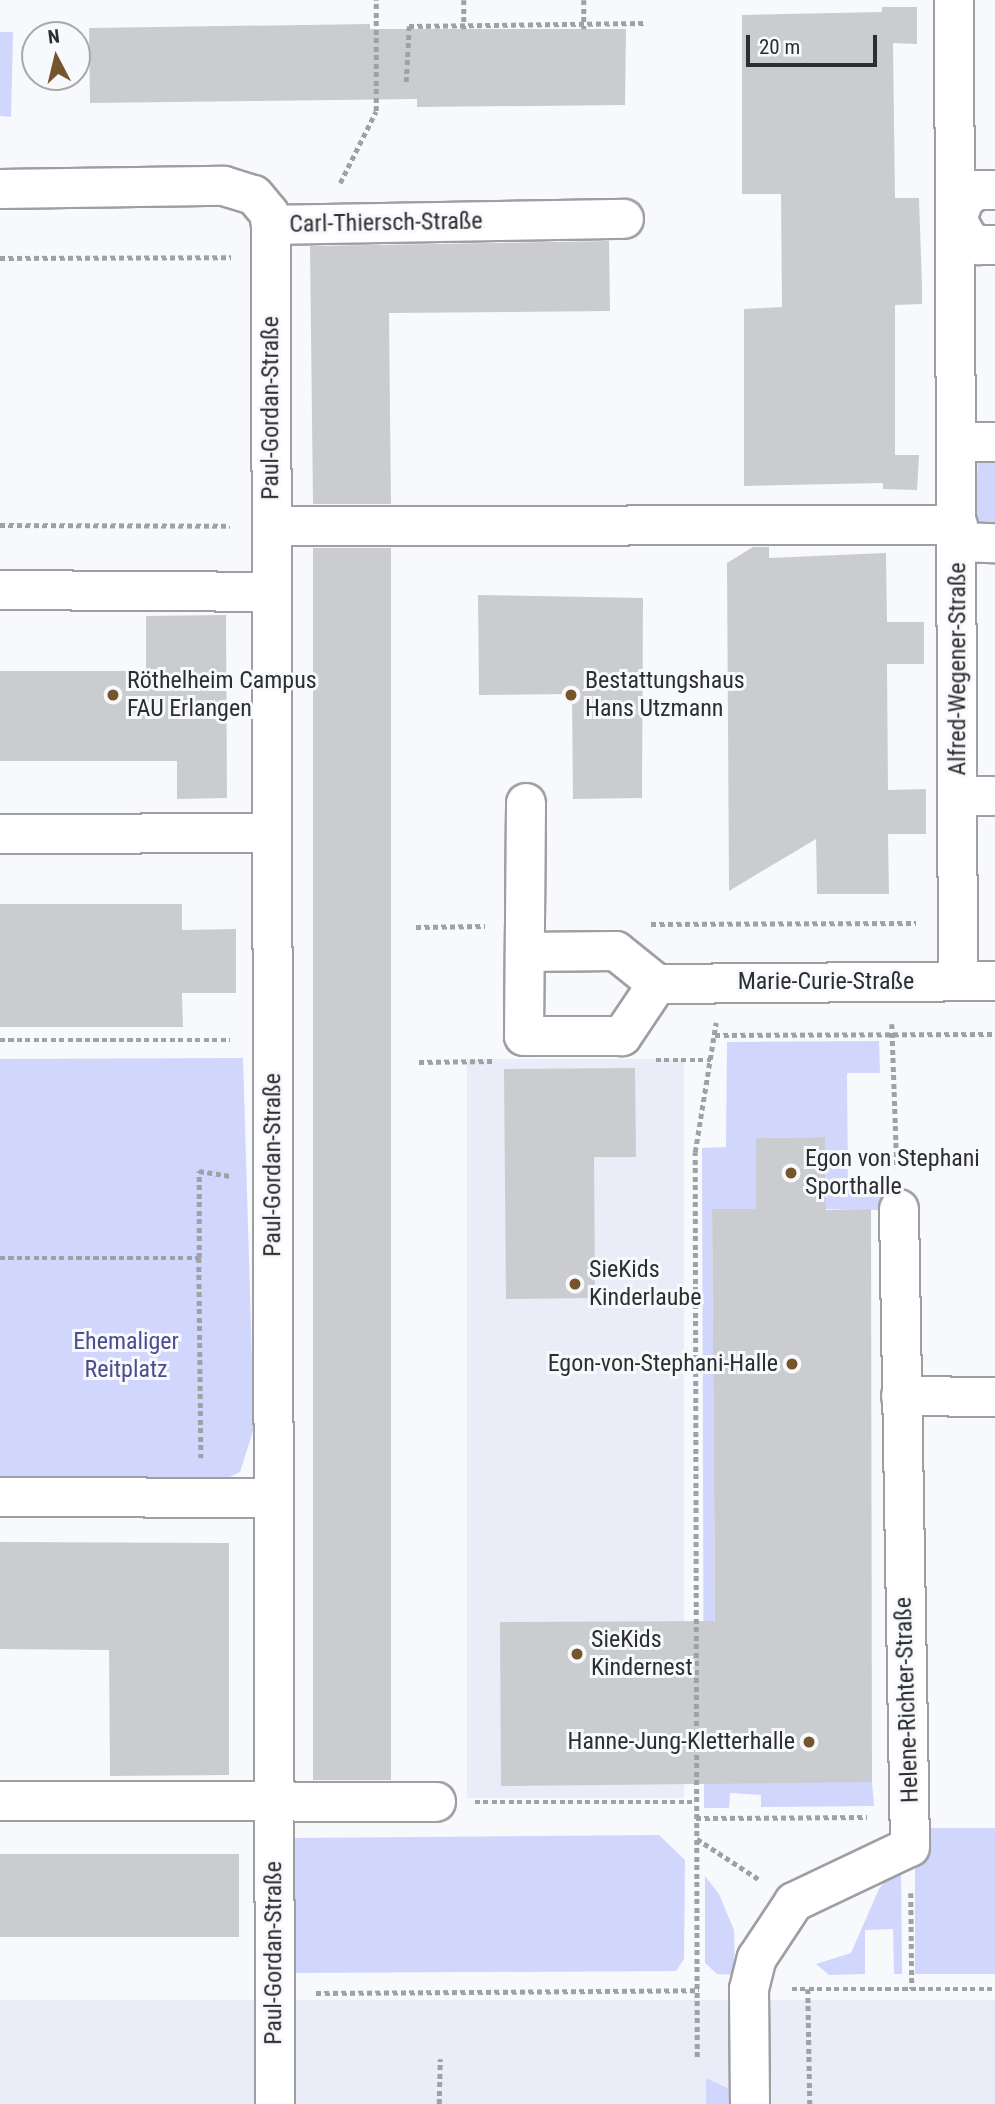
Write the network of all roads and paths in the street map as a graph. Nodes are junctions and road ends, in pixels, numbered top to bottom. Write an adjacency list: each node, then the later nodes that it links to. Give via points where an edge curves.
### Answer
1 (376, 0): 13 (path, via 376,111 352,167 324,204)
2 (464, 0): 6 (path)
3 (584, 0): 7 (path)
4 (954, 0): 12 (street, Alfred-Wegener-Straße)
5 (645, 23): 7 (path)
6 (464, 27): 7 (path); 8 (path, via 409,26)
7 (584, 27)
8 (406, 82)
9 (0, 189): 13 (street, Carl-Thiersch-Straße, via 224,187 254,195)
10 (995, 190): 12 (street, via 978,190 965,198)
11 (624, 219): 13 (street, Carl-Thiersch-Straße)
12 (957, 219): 14 (street, via 968,239); 16 (street, Alfred-Wegener-Straße)
13 (279, 235): 15 (path); 18 (street, Paul-Gordan-Straße)
14 (995, 245)
15 (0, 258)
16 (977, 442): 19 (street, Alfred-Wegener-Straße)
17 (0, 525): 18 (path)
18 (272, 526): 19 (street); 21 (street, Paul-Gordan-Straße)
19 (971, 537): 22 (street, Alfred-Wegener-Straße)
20 (0, 590): 21 (street)
21 (271, 592): 24 (street, Paul-Gordan-Straße)
22 (977, 796): 26 (street, Alfred-Wegener-Straße)
23 (526, 803): 29 (street)
24 (272, 833): 25 (street); 38 (street, Paul-Gordan-Straße)
25 (0, 834)
26 (958, 923): 27 (path); 31 (street, Alfred-Wegener-Straße)
27 (644, 924)
28 (416, 928): 29 (path)
29 (525, 939): 33 (street, via 617,951); 33 (street, via 524,1036 622,1036)
30 (895, 981): 31 (street, Marie-Curie-Straße); 32 (street, Marie-Curie-Straße); 34 (path)
31 (977, 981)
32 (719, 982): 33 (street, Marie-Curie-Straße); 36 (path)
33 (657, 984)
34 (891, 1034): 35 (path); 36 (path); 40 (path)
35 (995, 1034)
36 (715, 1035): 51 (path, via 695,1152)
37 (0, 1040): 38 (path)
38 (272, 1040): 47 (street, Paul-Gordan-Straße)
39 (199, 1186): 42 (path)
40 (899, 1209): 43 (street, Helene-Richter-Straße)
41 (0, 1258): 42 (path)
42 (199, 1258): 45 (path)
43 (901, 1396): 44 (street); 53 (street, Helene-Richter-Straße)
44 (995, 1397)
45 (201, 1450)
46 (0, 1497): 47 (street)
47 (274, 1498): 49 (street, Paul-Gordan-Straße)
48 (0, 1801): 49 (street)
49 (274, 1802): 50 (street); 61 (street, Paul-Gordan-Straße)
50 (436, 1802): 51 (path)
51 (696, 1802): 52 (path)
52 (696, 1818): 53 (path); 54 (path)
53 (910, 1832): 55 (street); 58 (path)
54 (696, 1839): 55 (path); 60 (path)
55 (794, 1902): 56 (street, via 757,1958)
56 (749, 1989): 57 (path); 60 (path); 66 (street)
57 (808, 1989): 58 (path); 67 (path)
58 (912, 1989): 59 (path)
59 (995, 1989)
60 (698, 1990): 61 (path); 62 (path)
61 (273, 1993): 64 (street, Paul-Gordan-Straße)
62 (697, 2057)
63 (440, 2059): 65 (path)
64 (275, 2104)
65 (439, 2104)
66 (750, 2104)
67 (810, 2104)

